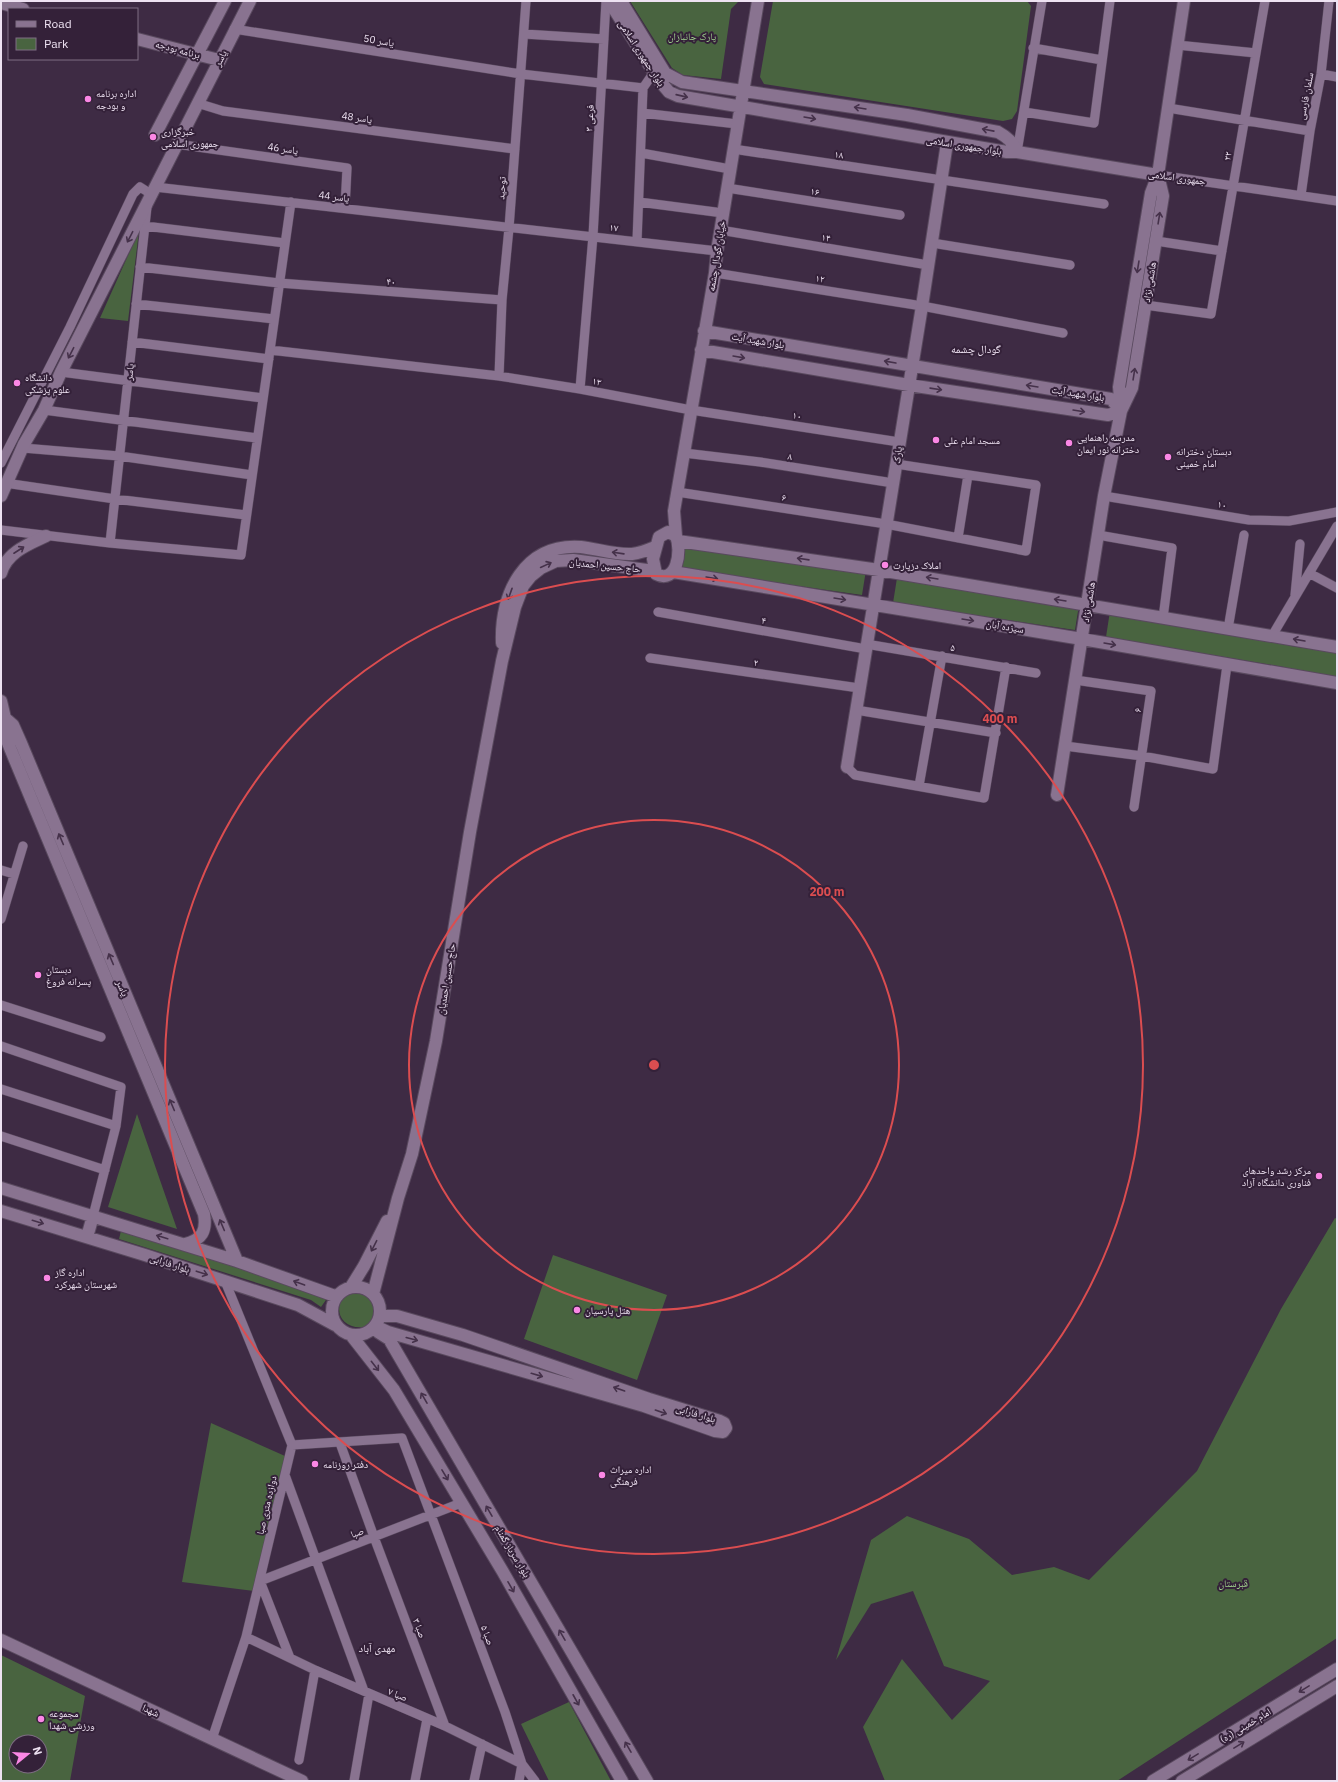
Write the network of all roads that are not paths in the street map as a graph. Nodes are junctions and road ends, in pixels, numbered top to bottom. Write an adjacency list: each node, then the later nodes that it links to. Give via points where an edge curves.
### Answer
1 (225, 1): 22 (main road)
2 (250, 1): 15 (main road, یاسر)
3 (526, 1): 16 (street, توحید)
4 (606, 1): 18 (street, فرعی ۳)
5 (609, 1): 25 (main road, بلوار جمهوری اسلامی)
6 (621, 1): 31 (main road, بلوار جمهوری اسلامی, via 665,73 670,77 682,82)
7 (758, 1): 31 (main road, خیابان گودال چشمه)
8 (1042, 1): 20 (street)
9 (1110, 1): 24 (street)
10 (1184, 1): 19 (main road, هاشمی نژاد)
11 (1265, 1): 21 (street, ۲۲)
12 (1329, 1): 27 (street, سلمان فارسی)
13 (1, 3): 14 (main road)
14 (19, 8)
15 (234, 29): 23 (main road, یاسر); 26 (street, یاسر 50)
16 (524, 34): 18 (street); 26 (street, توحید)
17 (138, 39): 22 (main road, برنامه بودجه)
18 (604, 39): 29 (street, فرعی ۳)
19 (1177, 44): 21 (street); 34 (main road, هاشمی نژاد)
20 (1033, 48): 24 (street); 35 (street)
21 (1256, 53): 37 (street, ۲۲)
22 (196, 54): 23 (main road, برنامه بودجه); 40 (main road)
23 (219, 60): 32 (main road, یاسر)
24 (1102, 60): 35 (street, via 1094,123)
25 (654, 72): 30 (street); 33 (main road, بلوار جمهوری اسلامی, one-way to 33, via 663,86 678,96)
26 (521, 74): 29 (street, یاسر 50); 43 (street, توحید)
27 (1321, 74): 28 (street); 39 (street, سلمان فارسی)
28 (1337, 76)
29 (602, 83): 30 (street, یاسر 50); 64 (street, فرعی ۳)
30 (643, 88): 36 (street)
31 (743, 91): 33 (main road, خیابان گودال چشمه); 45 (main road, بلوار جمهوری اسلامی, one-way to 31, via 1014,143 998,132 906,115)
32 (197, 102): 42 (main road, یاسر); 43 (street, یاسر 48, via 223,111)
33 (740, 106): 38 (main road, خیابان گودال چشمه); 41 (main road, بلوار جمهوری اسلامی, one-way to 41)
34 (1168, 108): 37 (street); 48 (main road, هاشمی نژاد)
35 (1024, 112): 45 (street)
36 (642, 113): 38 (street); 46 (street)
37 (1244, 121): 39 (street); 50 (street, ۲۲)
38 (737, 124): 44 (main road, خیابان گودال چشمه)
39 (1310, 131): 53 (street, سلمان فارسی)
40 (155, 135)
41 (947, 143): 45 (main road, بلوار جمهوری اسلامی); 49 (main road, پارک)
42 (176, 144): 52 (main road, یاسر); 58 (street, یاسر 46, via 347,168)
43 (515, 149): 62 (street, توحید)
44 (733, 149): 47 (main road, خیابان گودال چشمه); 49 (street, ۱۸)
45 (1017, 152): 48 (main road, جمهوری اسلامی)
46 (641, 153): 47 (street); 56 (street)
47 (730, 169): 51 (main road, خیابان گودال چشمه)
48 (1158, 175): 50 (street, جمهوری اسلامی); 66 (main road, هاشمی نژاد, one-way to 48, via 1163,196); 95 (main road, هاشمی نژاد, one-way to 95, via 1151,193 1119,387)
49 (942, 180): 57 (street, ۱۸); 68 (main road, پارک)
50 (1233, 185): 53 (street, جمهوری اسلامی); 70 (street, ۲۲)
51 (727, 188): 59 (main road, خیابان گودال چشمه); 60 (street, ۱۶)
52 (151, 194): 55 (street, یاسر 44); 61 (street, یاسر); 87 (main road, یاسر, one-way to 87); 102 (street, یاسر 44, via 140,187 133,194 70,327)
53 (1301, 195): 54 (street, جمهوری اسلامی)
54 (1337, 201)
55 (291, 202): 58 (street, یاسر 44); 67 (street)
56 (639, 202): 59 (street); 65 (street)
57 (1104, 204)
58 (345, 208): 62 (street, یاسر 44)
59 (723, 213): 63 (main road, خیابان گودال چشمه)
60 (900, 215)
61 (144, 226): 67 (street); 73 (street, یاسر)
62 (510, 228): 64 (street, ۱۷); 76 (street, توحید)
63 (720, 230): 69 (main road, خیابان گودال چشمه); 71 (street, ۱۴)
64 (593, 236): 65 (street, ۱۷); 91 (street, فرعی ۳)
65 (637, 241): 69 (street, ۱۷)
66 (1156, 241): 70 (street); 78 (main road, هاشمی نژاد)
67 (285, 243): 75 (street)
68 (932, 243): 71 (main road, پارک); 72 (street)
69 (717, 251): 74 (main road, خیابان گودال چشمه)
70 (1222, 251): 78 (street, ۲۲, via 1211,314)
71 (928, 265): 79 (main road, پارک)
72 (1070, 265)
73 (140, 267): 75 (street, ۴۰); 77 (street, یاسر)
74 (715, 272): 79 (street, ۱۲); 81 (main road, خیابان گودال چشمه)
75 (279, 284): 76 (street, ۴۰); 80 (street)
76 (502, 300): 88 (street, توحید)
77 (136, 304): 80 (street); 83 (street, یاسر)
78 (1145, 305): 95 (main road, هاشمی نژاد, one-way to 78, via 1132,388)
79 (922, 306): 82 (street, ۱۲); 86 (main road, پارک)
80 (274, 319): 85 (street)
81 (704, 331): 84 (main road, خیابان گودال چشمه); 86 (main road, بلوار شهید آیت, one-way to 81)
82 (1063, 333)
83 (132, 342): 85 (street, ۱۳); 89 (street, یاسر)
84 (701, 350): 90 (main road, بلوار شهید آیت, one-way to 90); 94 (main road, خیابان گودال چشمه)
85 (269, 355): 88 (street, ۱۳); 92 (street)
86 (912, 366): 90 (main road, پارک); 95 (main road, بلوار شهید آیت, one-way to 86, via 1111,399)
87 (61, 372): 89 (street); 93 (main road, یاسر)
88 (498, 376): 91 (street, ۱۳)
89 (128, 380): 92 (street); 96 (street, یاسر)
90 (909, 386): 95 (main road, بلوار شهید آیت, one-way to 95, via 1108,415); 98 (main road, پارک)
91 (580, 389): 94 (street, ۱۳)
92 (263, 398): 97 (street)
93 (44, 410): 96 (street); 99 (main road, یاسر)
94 (691, 410): 98 (street, ۱۰); 100 (main road, خیابان گودال چشمه)
95 (1121, 411): 110 (main road, هاشمی نژاد)
96 (124, 420): 97 (street); 101 (street, یاسر)
97 (257, 438): 105 (street)
98 (899, 442): 103 (main road, پارک)
99 (23, 448): 101 (street); 106 (main road, یاسر)
100 (684, 453): 107 (street, ۸); 108 (main road, خیابان گودال چشمه)
101 (119, 456): 105 (street); 111 (street, یاسر)
102 (1, 463)
103 (896, 464): 104 (street); 107 (main road, پارک)
104 (968, 474): 122 (street); 122 (street, ۶, via 1036,485 1026,551)
105 (252, 475): 114 (street)
106 (5, 483): 109 (main road, یاسر); 111 (street)
107 (893, 483): 115 (main road, پارک)
108 (677, 492): 112 (main road, خیابان گودال چشمه); 115 (street, ۶)
109 (1, 496)
110 (1104, 496): 113 (street, ۱۰, via 1248,520 1289,521); 121 (main road, هاشمی نژاد)
111 (115, 499): 114 (street); 124 (street, یاسر)
112 (674, 511): 118 (main road); 123 (main road)
113 (1337, 512)
114 (246, 516): 124 (street, via 241,555)
115 (886, 524): 122 (street, ۶); 127 (main road, پارک)
116 (1337, 526): 131 (street)
117 (1, 530): 120 (street)
118 (663, 534): 123 (main road, via 668,532); 126 (main road)
119 (1244, 535): 138 (street)
120 (46, 536): 124 (street); 130 (main road, one-way to 120, via 2,567 16,551)
121 (1098, 536): 135 (main road, هاشمی نژاد); 137 (street, via 1172,548)
122 (958, 538)
123 (677, 539): 127 (main road, one-way to 123); 129 (main road)
124 (110, 543)
125 (1300, 544): 133 (street)
126 (655, 547): 128 (main road); 145 (main road, حاج حسین احمدیان, one-way to 145, via 632,554 580,547 551,550 539,555 518,576 511,591 501,633)
127 (879, 570): 134 (main road, پارک); 135 (main road, one-way to 127)
128 (654, 571): 129 (main road, حاج حسین احمدیان, via 664,577 670,576); 145 (main road, حاج حسین احمدیان, one-way to 128, via 515,607 523,586 541,568 556,561 573,560)
129 (673, 572): 134 (main road, سیزده آبان, one-way to 134)
130 (1, 573)
131 (1309, 573): 132 (street); 133 (street)
132 (1337, 588)
133 (1294, 599): 139 (street)
134 (873, 604): 140 (main road, سیزده آبان, one-way to 140); 141 (main road, پارک)
135 (1087, 604): 137 (main road); 140 (main road, هاشمی نژاد)
136 (658, 612): 141 (street, ۴)
137 (1164, 618): 138 (main road)
138 (1228, 628): 139 (main road)
139 (1272, 636): 142 (main road, one-way to 139)
140 (1082, 639): 146 (main road, سیزده آبان, one-way to 146); 149 (main road, هاشمی نژاد)
141 (866, 646): 143 (street, ۵); 151 (main road, پارک)
142 (1337, 647)
143 (942, 656): 147 (street, ۵); 155 (street)
144 (650, 658): 151 (street, ۲)
145 (502, 661): 177 (main road, حاج حسین احمدیان, via 470,832 436,1041 412,1154)
146 (1228, 664): 150 (main road, سیزده آبان); 158 (street, via 1213,769)
147 (1006, 667): 148 (street, ۵); 156 (street)
148 (1036, 673)
149 (1075, 680): 157 (main road, هاشمی نژاد); 158 (street, ۶, via 1151,692)
150 (1337, 683)
151 (859, 688): 153 (main road, پارک)
152 (1, 701): 154 (main road, یاسر)
153 (856, 710): 155 (street); 159 (main road, پارک)
154 (2, 718): 168 (main road, یاسر, one-way to 154, via 19,737 13,725); 169 (main road, یاسر, via 2,728)
155 (930, 724): 156 (street); 160 (street)
156 (996, 733): 160 (street, via 984,798)
157 (1065, 746): 158 (street); 161 (main road, هاشمی نژاد)
158 (1142, 756): 162 (street, ۶)
159 (847, 768): 160 (street, via 855,775)
160 (919, 786)
161 (1057, 795)
162 (1134, 807)
163 (23, 846): 165 (street)
164 (1, 870): 165 (street)
165 (14, 874): 166 (street)
166 (1, 918)
167 (1, 1005): 170 (street)
168 (132, 1008): 169 (main road); 182 (main road, یاسر, one-way to 168)
169 (120, 1013): 181 (main road, یاسر, via 204,1214 206,1225 201,1235 195,1241)
170 (101, 1037)
171 (1, 1046): 173 (street, via 121,1087)
172 (1, 1089): 173 (street)
173 (116, 1126): 175 (street)
174 (1, 1136): 175 (street)
175 (105, 1170): 179 (street)
176 (1, 1188): 179 (main road)
177 (398, 1198): 184 (main road, one-way to 184); 185 (main road, حاج حسین احمدیان)
178 (1, 1211): 180 (main road, بلوار فارابی, one-way to 180)
179 (93, 1216): 180 (main road); 181 (main road, one-way to 179)
180 (87, 1237): 183 (main road, بلوار فارابی, one-way to 183)
181 (185, 1244): 182 (main road)
182 (237, 1260): 186 (main road, one-way to 182)
183 (225, 1281): 188 (main road, بلوار فارابی, via 298,1305); 194 (street)
184 (351, 1287): 185 (main road, via 363,1287); 186 (main road, via 342,1290)
185 (373, 1294): 187 (main road, via 379,1304)
186 (336, 1296): 188 (main road, via 331,1309)
187 (376, 1324): 189 (main road, via 363,1335); 190 (main road, بلوار فارابی, via 397,1316); 191 (main road, بلوار فارابی, one-way to 191, via 388,1332); 221 (main road, بلوار سرباز گمنام, one-way to 187, via 389,1339)
188 (335, 1325): 189 (main road, via 342,1332)
189 (351, 1335): 196 (main road, بلوار سرباز گمنام, one-way to 196, via 394,1390)
190 (463, 1335): 191 (main road); 192 (main road, بلوار فارابی, one-way to 190)
191 (458, 1351): 192 (main road, بلوار فارابی, one-way to 192)
192 (647, 1403): 192 (main road, بلوار فارابی, one-way to 192, via 715,1432 723,1432 726,1428 720,1421)
193 (340, 1443): 194 (street); 197 (street, صبا ۵, via 402,1438); 198 (street, صبا ۳)
194 (292, 1445): 195 (street, دوازده متری صبا)
195 (285, 1475): 199 (street); 200 (street, دوازده متری صبا)
196 (461, 1503): 197 (street, صبا); 220 (main road, بلوار سرباز گمنام, one-way to 220)
197 (431, 1515): 198 (street, صبا); 213 (street, صبا ۵)
198 (374, 1537): 199 (street, صبا); 209 (street, صبا ۳)
199 (316, 1560): 200 (street, صبا); 207 (street)
200 (260, 1581): 201 (street, دوازده متری صبا); 203 (street)
201 (246, 1637): 203 (street, صبا ۷); 210 (street, دوازده متری صبا)
202 (1, 1640): 210 (main road, شهدا)
203 (290, 1658): 205 (street, صبا ۷)
204 (1337, 1669): 222 (main road, امام خمینی (ره), one-way to 222)
205 (315, 1670): 207 (street, صبا ۷); 212 (street)
206 (1337, 1686): 223 (main road, امام خمینی (ره), one-way to 206)
207 (367, 1693): 208 (street, صبا ۷); 215 (street)
208 (427, 1719): 209 (street, صبا ۷); 216 (street)
209 (445, 1726): 211 (street, صبا ۷)
210 (212, 1739): 214 (main road, شهدا)
211 (482, 1744): 213 (street, صبا ۷); 217 (street)
212 (299, 1760)
213 (522, 1764): 218 (street); 219 (street, صبا ۷)
214 (302, 1781)
215 (354, 1781)
216 (415, 1781)
217 (474, 1781)
218 (519, 1781)
219 (535, 1781)
220 (622, 1781)
221 (647, 1781)
222 (1153, 1781)
223 (1182, 1781)

